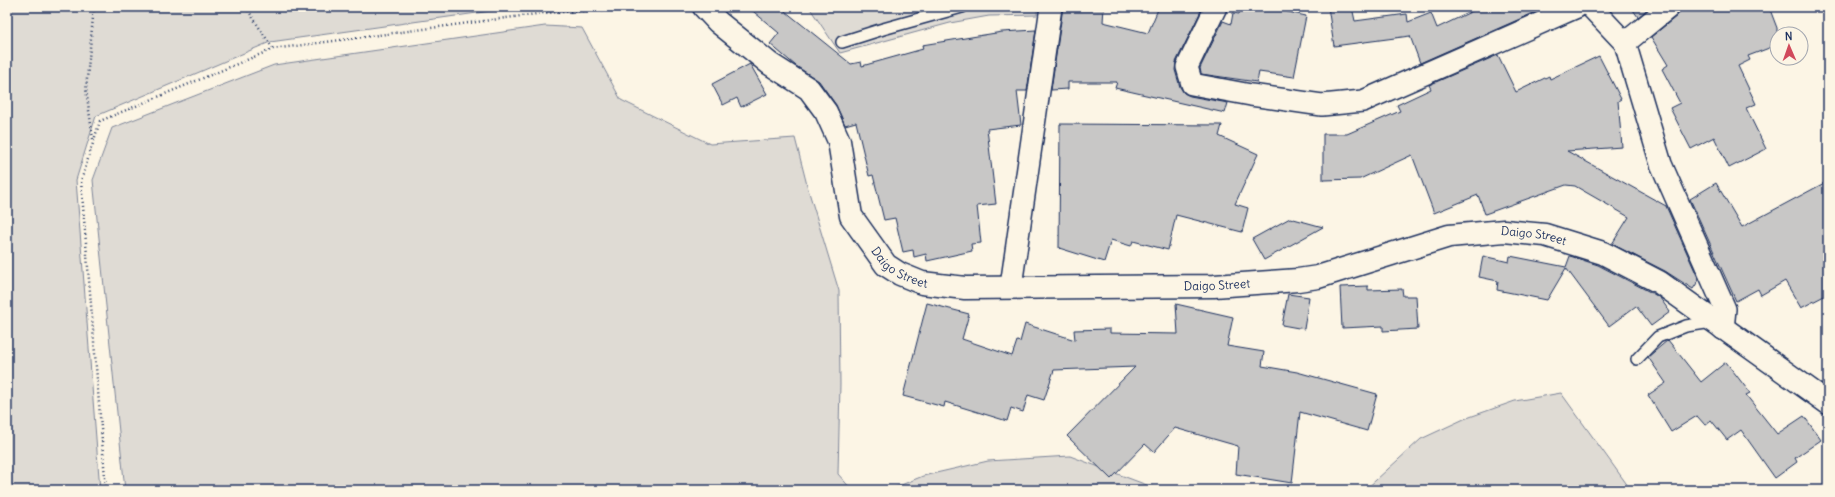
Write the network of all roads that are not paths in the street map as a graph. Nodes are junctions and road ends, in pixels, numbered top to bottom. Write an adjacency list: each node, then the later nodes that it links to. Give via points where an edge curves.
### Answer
1 (704, 7): 10 (main road, Daigo Street, via 718,22 770,64 809,89 826,112 839,141 851,216 886,265 922,283 965,288)
2 (962, 7): 8 (lane)
3 (1051, 7): 10 (street)
4 (1216, 7): 5 (street, via 1187,67 1192,84 1251,96 1322,104 1363,101)
5 (1577, 7)
6 (1591, 7): 9 (street)
7 (1669, 7): 9 (street)
8 (842, 42)
9 (1625, 43): 11 (street, via 1661,164 1725,309)
10 (1011, 286): 11 (main road, Daigo Street, via 1214,286 1298,280 1318,277 1449,236 1504,231 1545,235 1603,253 1659,282)
11 (1718, 326): 12 (lane, via 1686,326 1658,337); 13 (main road, Daigo Street)
12 (1637, 359)
13 (1828, 403)

